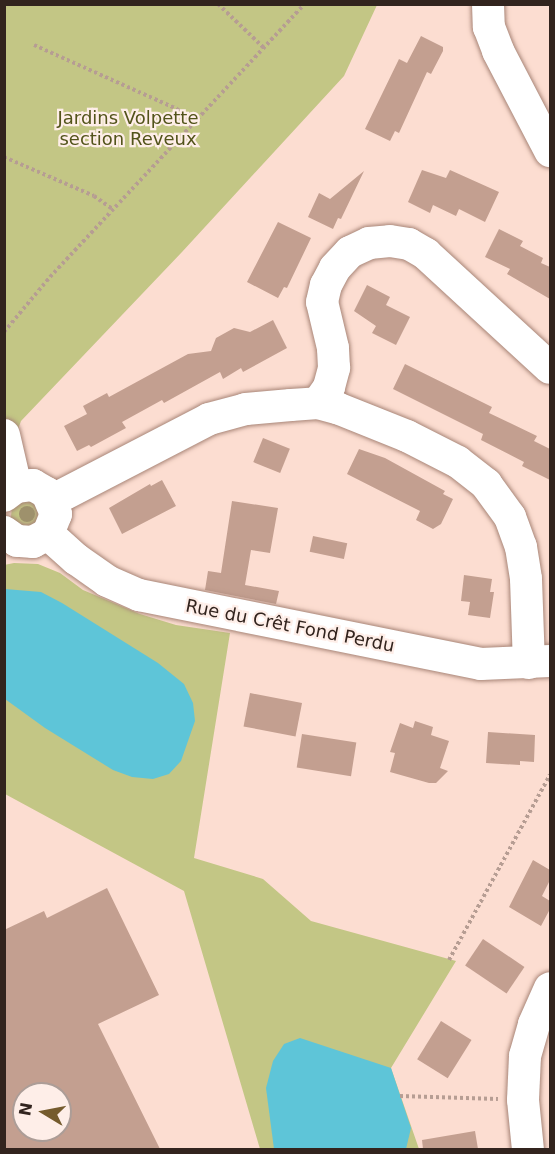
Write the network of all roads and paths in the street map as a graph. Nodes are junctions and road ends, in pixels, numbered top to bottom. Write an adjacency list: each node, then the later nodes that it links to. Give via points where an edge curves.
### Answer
1 (218, 4): 5 (path)
2 (305, 4): 5 (path)
3 (488, 4): 7 (street, via 489,27 498,51)
4 (34, 45): 6 (path, via 177,109)
5 (264, 48): 6 (path)
6 (195, 124): 9 (path)
7 (550, 152)
8 (4, 157): 9 (path, via 86,193)
9 (114, 210): 10 (path)
10 (4, 332)
11 (550, 369): 12 (street, via 426,254 409,244 369,243 350,252 326,285 322,302 334,368 329,387)
12 (318, 404): 15 (street, via 246,409 209,419); 18 (street, via 407,436 458,462 486,484 510,517 521,547)
13 (4, 435): 14 (street)
14 (10, 491): 15 (street, via 25,485 41,488)
15 (52, 500): 17 (street, via 56,514)
16 (4, 532): 17 (street, via 25,543)
17 (48, 534): 18 (street, Rue du Crêt Fond Perdu, via 108,581 139,595 481,664)
18 (540, 662)
19 (550, 775): 20 (path)
20 (449, 960)
21 (550, 988): 23 (street, via 528,1039 522,1072)
22 (400, 1096): 23 (path)
23 (523, 1100): 24 (street)
24 (528, 1149)

